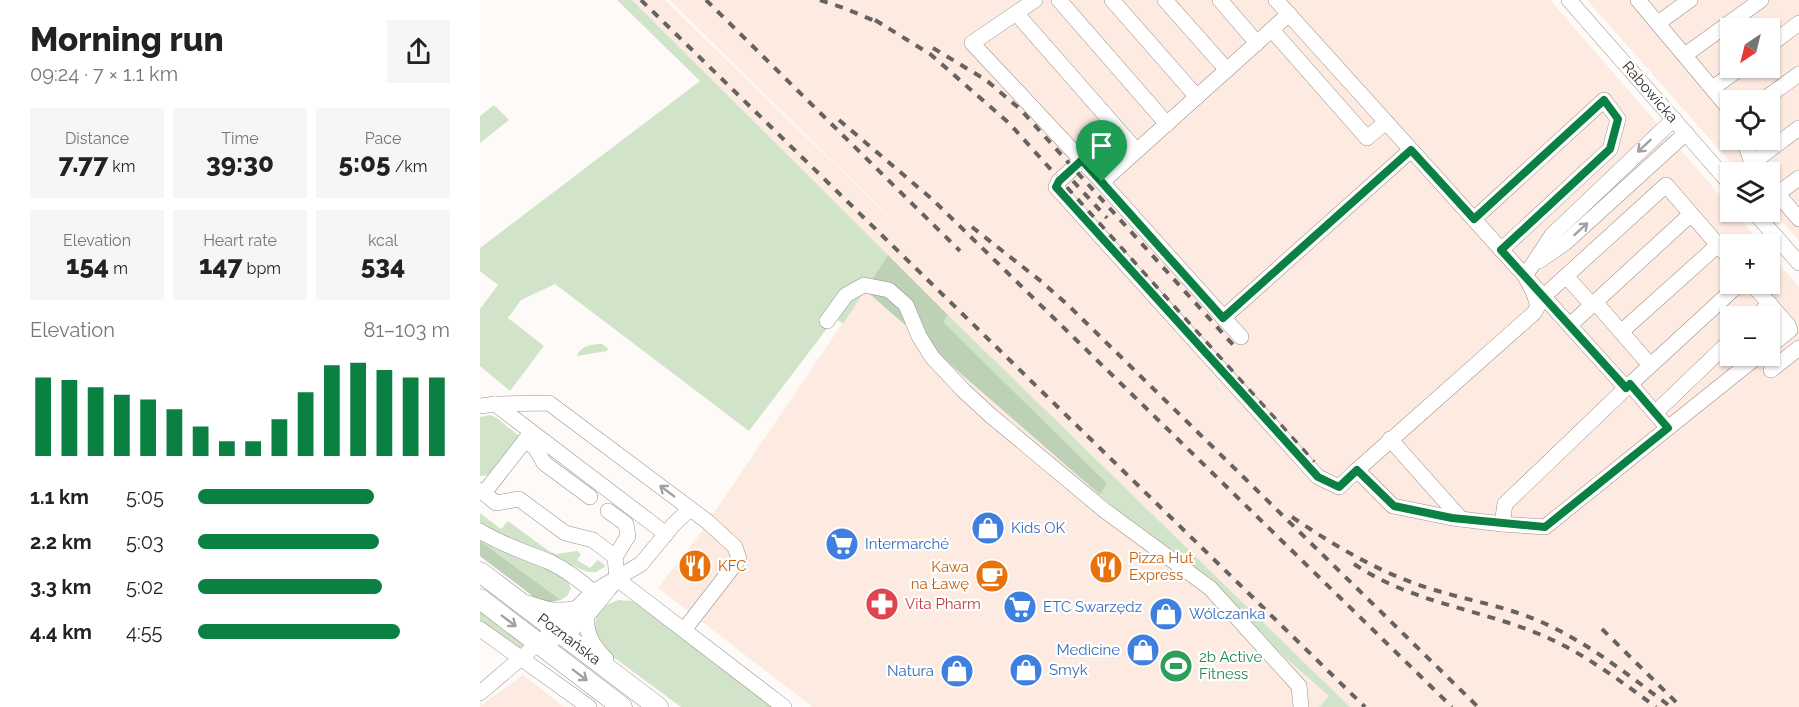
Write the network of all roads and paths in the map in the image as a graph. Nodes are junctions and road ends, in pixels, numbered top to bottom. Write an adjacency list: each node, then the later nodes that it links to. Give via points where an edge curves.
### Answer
1 (1035, 0): 11 (street)
2 (1059, 0): 28 (street)
3 (1112, 0): 24 (street)
4 (1165, 0): 19 (street)
5 (1220, 0): 17 (street)
6 (1276, 0): 12 (street)
7 (1569, 0): 26 (street, Rabowicka)
8 (1638, 0): 13 (street)
9 (1690, 0): 13 (street)
10 (1761, 0): 18 (street)
11 (1016, 13): 31 (street); 33 (street, via 972,43)
12 (1289, 14): 15 (street); 27 (street)
13 (1658, 23): 18 (street)
14 (1799, 23): 16 (street)
15 (1272, 30): 17 (street); 27 (street, via 1367,138)
16 (1780, 37)
17 (1257, 43): 19 (street)
18 (1685, 55): 22 (street)
19 (1227, 70): 24 (street)
20 (1799, 74): 23 (street)
21 (1726, 78): 22 (street)
22 (1713, 88): 25 (street)
23 (1777, 90)
24 (1197, 97): 28 (street)
25 (1720, 97)
26 (1674, 119): 30 (street, Rabowicka); 48 (street, one-way to 48, via 1552,235)
27 (1386, 122): 32 (street)
28 (1167, 123): 31 (street)
29 (1799, 128): 34 (street)
30 (1686, 133): 35 (street, Rabowicka); 48 (street, one-way to 30, via 1565,243)
31 (1136, 150): 37 (street)
32 (1411, 150): 41 (street); 57 (street)
33 (1082, 160): 37 (street); 74 (street, via 1056,187 1318,477 1339,487)
34 (1762, 162)
35 (1720, 172)
36 (1799, 178): 38 (street)
37 (1102, 182): 57 (street)
38 (1780, 187)
39 (1780, 197): 42 (street)
40 (1691, 214): 44 (street); 49 (street, via 1666,185); 53 (street)
41 (1474, 219): 46 (street); 46 (street, via 1604,100 1618,119 1610,149)
42 (1799, 219)
43 (1763, 222): 47 (street)
44 (1718, 245): 45 (street); 60 (street)
45 (1720, 247)
46 (1501, 250): 48 (street)
47 (1799, 263)
48 (1529, 270): 52 (street); 73 (street, via 1538,306 1534,313)
49 (1566, 276): 52 (street); 53 (street)
50 (1727, 294): 65 (street)
51 (1761, 294): 54 (street)
52 (1544, 296): 59 (street)
53 (1593, 304): 59 (street); 60 (street)
54 (1770, 304): 55 (street)
55 (1768, 306)
56 (1780, 316): 62 (street, via 1790,330)
57 (1223, 318): 61 (street)
58 (827, 321): 101 (street, via 846,295 864,285 889,290 906,305 932,357 990,415 1104,510 1210,588 1299,686)
59 (1570, 325): 68 (street)
60 (1621, 332): 65 (street)
61 (1241, 337)
62 (1780, 338)
63 (1799, 348): 67 (street)
64 (1720, 351): 70 (street)
65 (1650, 365): 68 (street)
66 (1746, 366): 71 (street)
67 (1771, 370)
68 (1628, 386): 70 (street); 80 (street, via 1505,504)
69 (488, 405): 72 (street); 77 (street, one-way to 69, via 549,403)
70 (1655, 413): 71 (street)
71 (1668, 428): 80 (street, via 1545,527)
72 (529, 436): 75 (street); 76 (street, via 544,463); 82 (street)
73 (1390, 439): 74 (street); 79 (street)
74 (1357, 470): 79 (street, via 1394,506)
75 (482, 492): 83 (street, via 496,503 519,499 565,533 593,540)
76 (590, 497)
77 (690, 509): 82 (street); 91 (street, via 735,547 739,559)
78 (608, 511): 83 (street, via 626,524 628,536)
79 (1461, 519): 80 (street)
80 (1502, 524)
81 (480, 531): 86 (street, via 551,562)
82 (666, 534): 85 (street, via 641,564)
83 (615, 557): 85 (street)
84 (480, 572): 87 (main road, Poznańska)
85 (617, 579): 86 (street); 89 (street); 91 (street)
86 (593, 592): 89 (street)
87 (512, 596): 89 (street, via 549,611); 92 (main road, Poznańska)
88 (480, 599): 93 (main road, Poznańska, one-way to 93)
89 (582, 612): 92 (street); 95 (street, via 591,644)
90 (480, 629): 94 (street)
91 (684, 630): 100 (street)
92 (560, 632): 93 (street); 95 (main road, Poznańska)
93 (538, 643): 94 (street); 98 (main road, Poznańska, one-way to 98)
94 (521, 659): 96 (street); 97 (street)
95 (630, 686): 99 (main road, Poznańska)
96 (480, 693)
97 (589, 707)
98 (622, 707)
99 (658, 707)
100 (784, 707)
101 (1301, 707)

